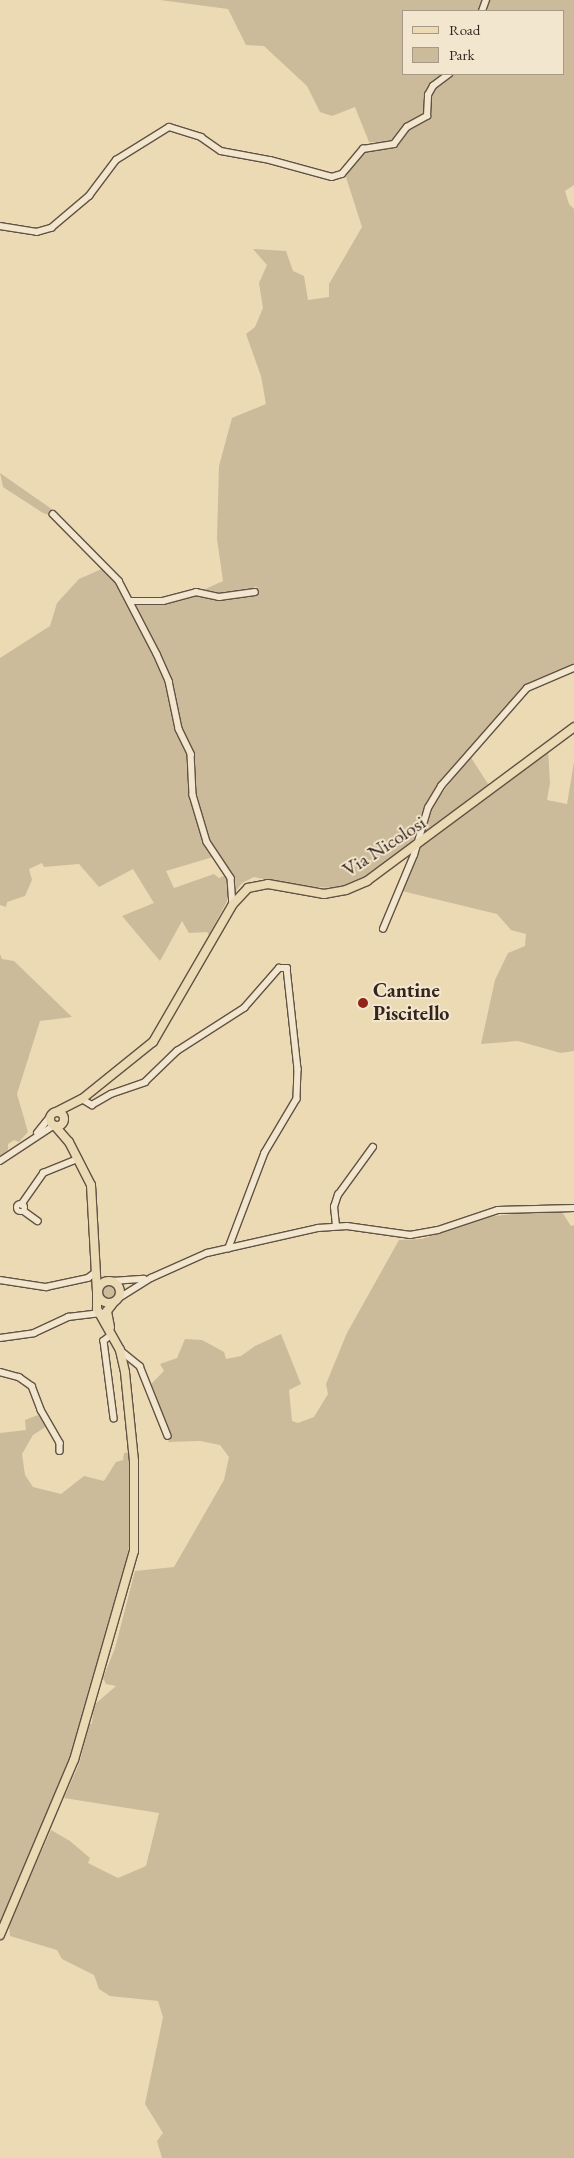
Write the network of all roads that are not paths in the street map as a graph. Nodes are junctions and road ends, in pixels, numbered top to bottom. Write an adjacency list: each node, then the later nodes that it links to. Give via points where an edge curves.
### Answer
1 (448, 75): 2 (street, via 433,86 428,95 427,116 407,127 394,144 363,149 342,174 332,177 221,151 202,138 169,127 116,160 89,196 51,228 37,232)
2 (0, 226)
3 (53, 514): 5 (street, via 119,581)
4 (255, 592): 5 (street, via 219,597 196,592 163,602)
5 (131, 601): 9 (street, via 169,681 180,729 192,757 193,795 207,842 231,878)
6 (574, 668): 8 (street, via 528,688 517,698 441,786 428,808)
7 (574, 727): 8 (main road, Via Nicolosi)
8 (416, 846): 9 (main road, Via Nicolosi, via 367,881 346,890 315,894 260,884 248,888); 10 (street)
9 (233, 904): 11 (main road, Via Nicolosi, via 160,1034 138,1057)
10 (384, 929)
11 (80, 1101): 12 (main road); 14 (main road); 24 (street, via 92,1105 150,1079 177,1051 244,1008 279,968 287,968 298,1069 297,1099 265,1153)
12 (56, 1112): 13 (main road); 14 (main road)
13 (49, 1118): 15 (main road); 16 (street)
14 (64, 1120): 15 (main road); 17 (main road)
15 (54, 1126): 16 (street); 17 (main road)
16 (34, 1136): 20 (street)
17 (69, 1142): 19 (main road)
18 (373, 1147): 23 (street, via 338,1195 334,1207)
19 (78, 1159): 22 (street, via 43,1173 21,1204 18,1210); 25 (main road, via 92,1191)
20 (0, 1161)
21 (574, 1208): 23 (street, via 498,1210 410,1236)
22 (38, 1221)
23 (336, 1226): 24 (street)
24 (229, 1248): 27 (street, via 198,1256)
25 (97, 1263): 26 (main road); 29 (main road, via 102,1276)
26 (96, 1272): 30 (street); 31 (main road)
27 (151, 1278): 29 (street); 32 (street)
28 (0, 1280): 30 (street, via 46,1287)
29 (110, 1280): 31 (main road, via 100,1284); 32 (main road, via 119,1286)
30 (78, 1281): 31 (street, via 87,1281)
31 (97, 1290): 32 (main road, via 101,1300); 33 (main road)
32 (116, 1300): 33 (main road)
33 (103, 1313): 34 (main road); 35 (street, via 68,1317 34,1332)
34 (112, 1335): 36 (main road); 38 (street, via 104,1341)
35 (0, 1338)
36 (120, 1350): 39 (street, via 140,1366); 41 (main road, via 134,1461 136,1523 131,1565 74,1760)
37 (0, 1372): 40 (street, via 19,1377 32,1386 41,1410 60,1443)
38 (114, 1418)
39 (168, 1436)
40 (60, 1451)
41 (0, 1934)

